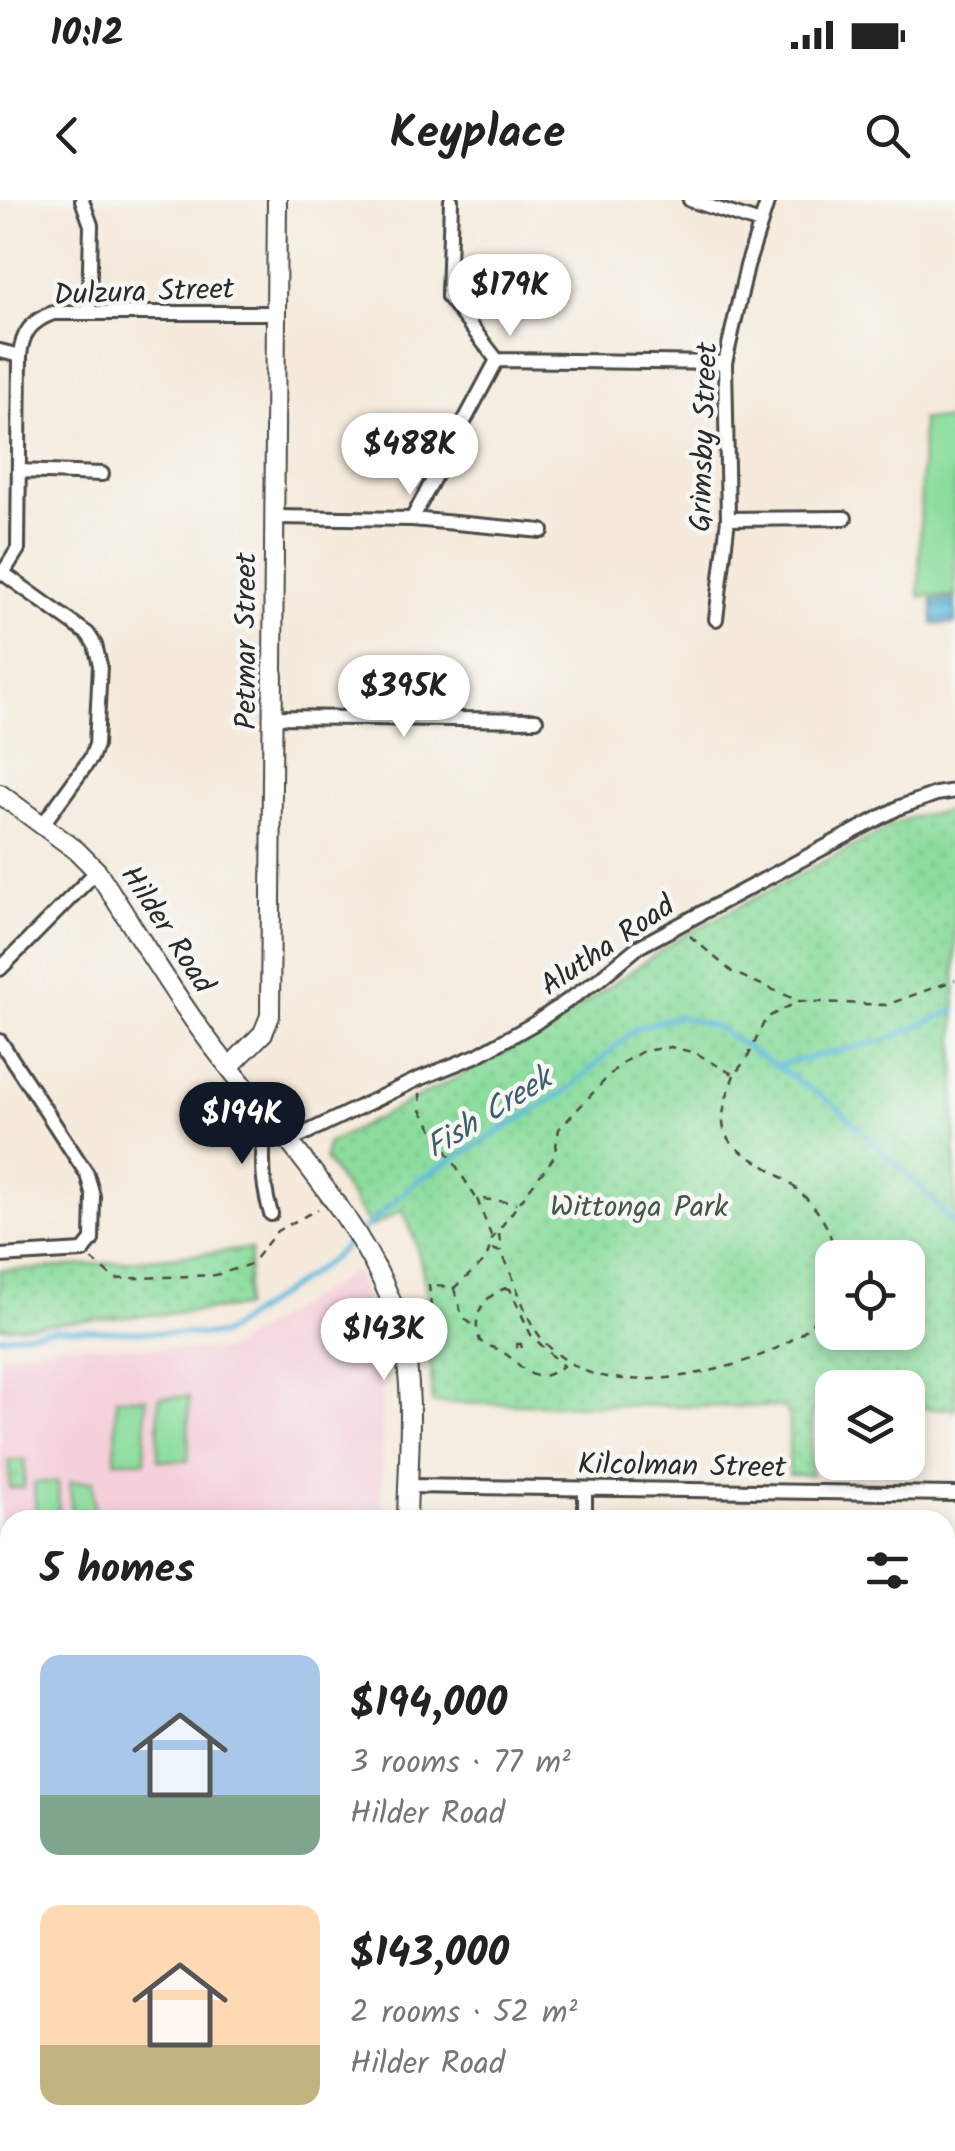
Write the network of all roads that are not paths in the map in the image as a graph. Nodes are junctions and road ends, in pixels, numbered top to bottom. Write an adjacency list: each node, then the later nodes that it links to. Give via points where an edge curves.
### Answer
1 (82, 200): 7 (street, via 91,224)
2 (277, 200): 8 (street, Petmar Street)
3 (452, 200): 11 (street, via 448,298)
4 (690, 200): 6 (street)
5 (768, 200): 6 (street, Grimsby Street)
6 (760, 223): 12 (street, Grimsby Street)
7 (90, 312): 8 (street, Dulzura Street); 10 (street, Dulzura Street, via 43,316 26,333)
8 (275, 313): 15 (street, Petmar Street)
9 (0, 351): 10 (street)
10 (20, 356): 13 (street)
11 (497, 360): 12 (street); 17 (street)
12 (725, 363): 18 (street, Grimsby Street)
13 (19, 471): 14 (street); 20 (street, via 18,549)
14 (102, 474)
15 (274, 517): 17 (street); 22 (street, Petmar Street)
16 (845, 518): 18 (street)
17 (412, 519): 19 (street)
18 (728, 519): 21 (street, Grimsby Street)
19 (542, 531)
20 (1, 572): 26 (street, via 88,634 98,655 96,745)
21 (716, 620)
22 (272, 717): 23 (street); 30 (street, Petmar Street, via 270,1016 263,1033)
23 (536, 720)
24 (955, 792): 32 (street, Alutha Road, via 900,808 679,924 478,1055)
25 (0, 794): 26 (street, Hilder Road)
26 (43, 824): 27 (street, Hilder Road)
27 (97, 871): 28 (street); 30 (street, Hilder Road)
28 (0, 970)
29 (0, 1041): 34 (street, via 91,1185 92,1240 83,1251)
30 (230, 1066): 31 (street, Hilder Road)
31 (267, 1116): 32 (street, Hilder Road); 33 (street, via 262,1144)
32 (287, 1142): 35 (street, Hilder Road, via 362,1242 386,1290 408,1376)
33 (271, 1214)
34 (0, 1256)
35 (408, 1486): 36 (street, Kilcolman Street); 38 (street, Hilder Road)
36 (585, 1489): 37 (street, Kilcolman Street); 39 (street)
37 (955, 1494)
38 (407, 1510)
39 (585, 1510)

